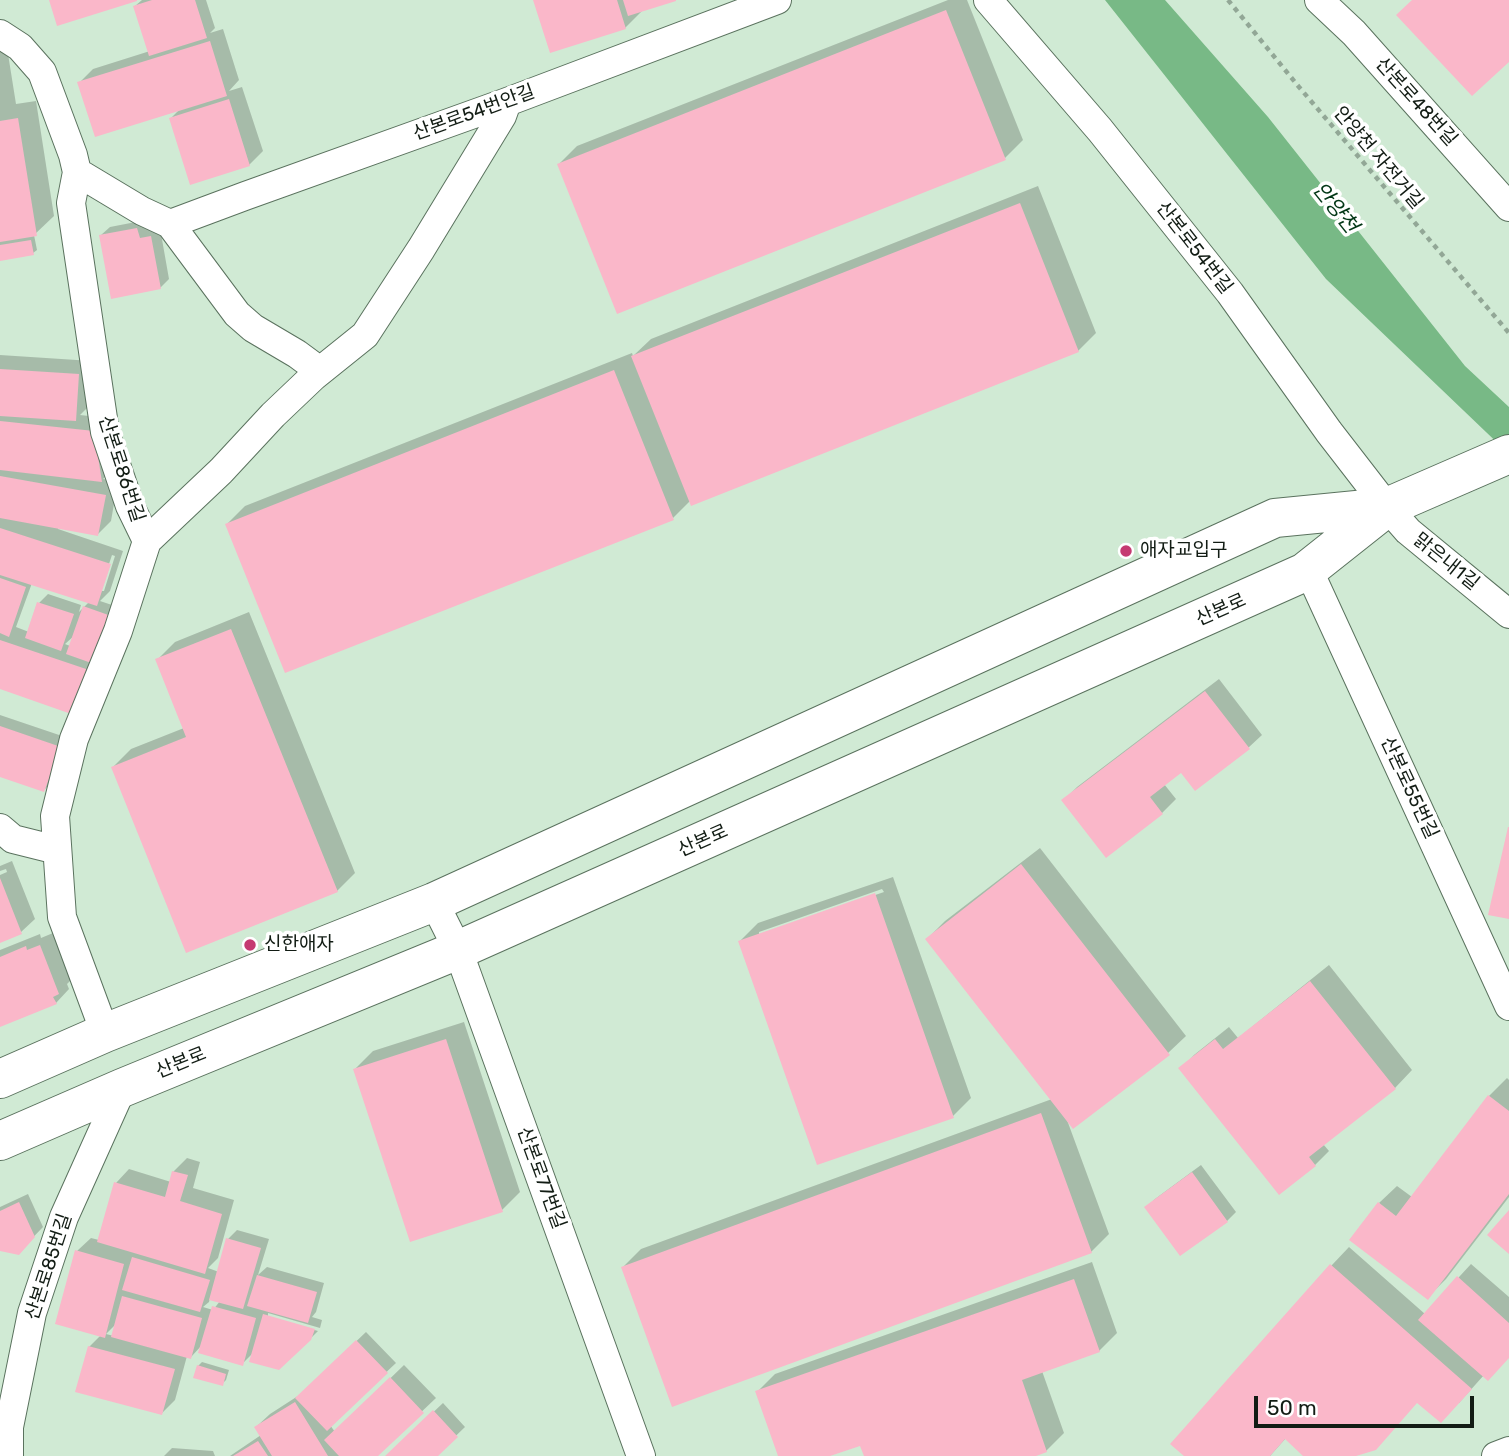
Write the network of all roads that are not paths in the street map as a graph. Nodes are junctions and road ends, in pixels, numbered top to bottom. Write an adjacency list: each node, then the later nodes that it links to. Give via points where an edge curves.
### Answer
1 (778, 0): 5 (street, 산본로54번안길)
2 (988, 0): 11 (street, 산본로54번길, via 1100,130 1230,293 1329,432)
3 (1319, 0): 7 (street, 산본로48번길)
4 (0, 34): 6 (street, 산본로86번길, via 20,47 42,72)
5 (507, 102): 8 (street, 산본로54번안길); 9 (street, via 366,335)
6 (77, 172): 8 (street); 12 (street, 산본로86번길, via 71,203 105,432)
7 (1509, 207)
8 (170, 224): 9 (street, via 237,314)
9 (320, 370): 12 (street)
10 (1509, 454): 11 (street)
11 (1401, 500): 13 (street, 산본로); 14 (street, 맑은내1길, via 1408,531); 17 (street, via 1276,518)
12 (147, 541): 16 (street, 산본로86번길, via 118,631 74,739 55,816)
13 (1305, 572): 18 (street, 산본로); 19 (street, 산본로55번길, via 1315,584)
14 (1509, 614)
15 (0, 828): 16 (street, via 13,839)
16 (57, 850): 20 (street, 산본로86번길, via 62,917)
17 (434, 902): 18 (street, 산본로77번길); 20 (street)
18 (458, 950): 22 (street, 산본로); 26 (street, 산본로77번길)
19 (1509, 1006)
20 (105, 1032): 21 (street)
21 (0, 1079)
22 (122, 1087): 23 (street, 산본로); 25 (street, 산본로85번길, via 64,1217 32,1313 9,1427)
23 (0, 1141)
24 (1509, 1451): 27 (street)
25 (9, 1456)
26 (641, 1456)
27 (1496, 1456)

